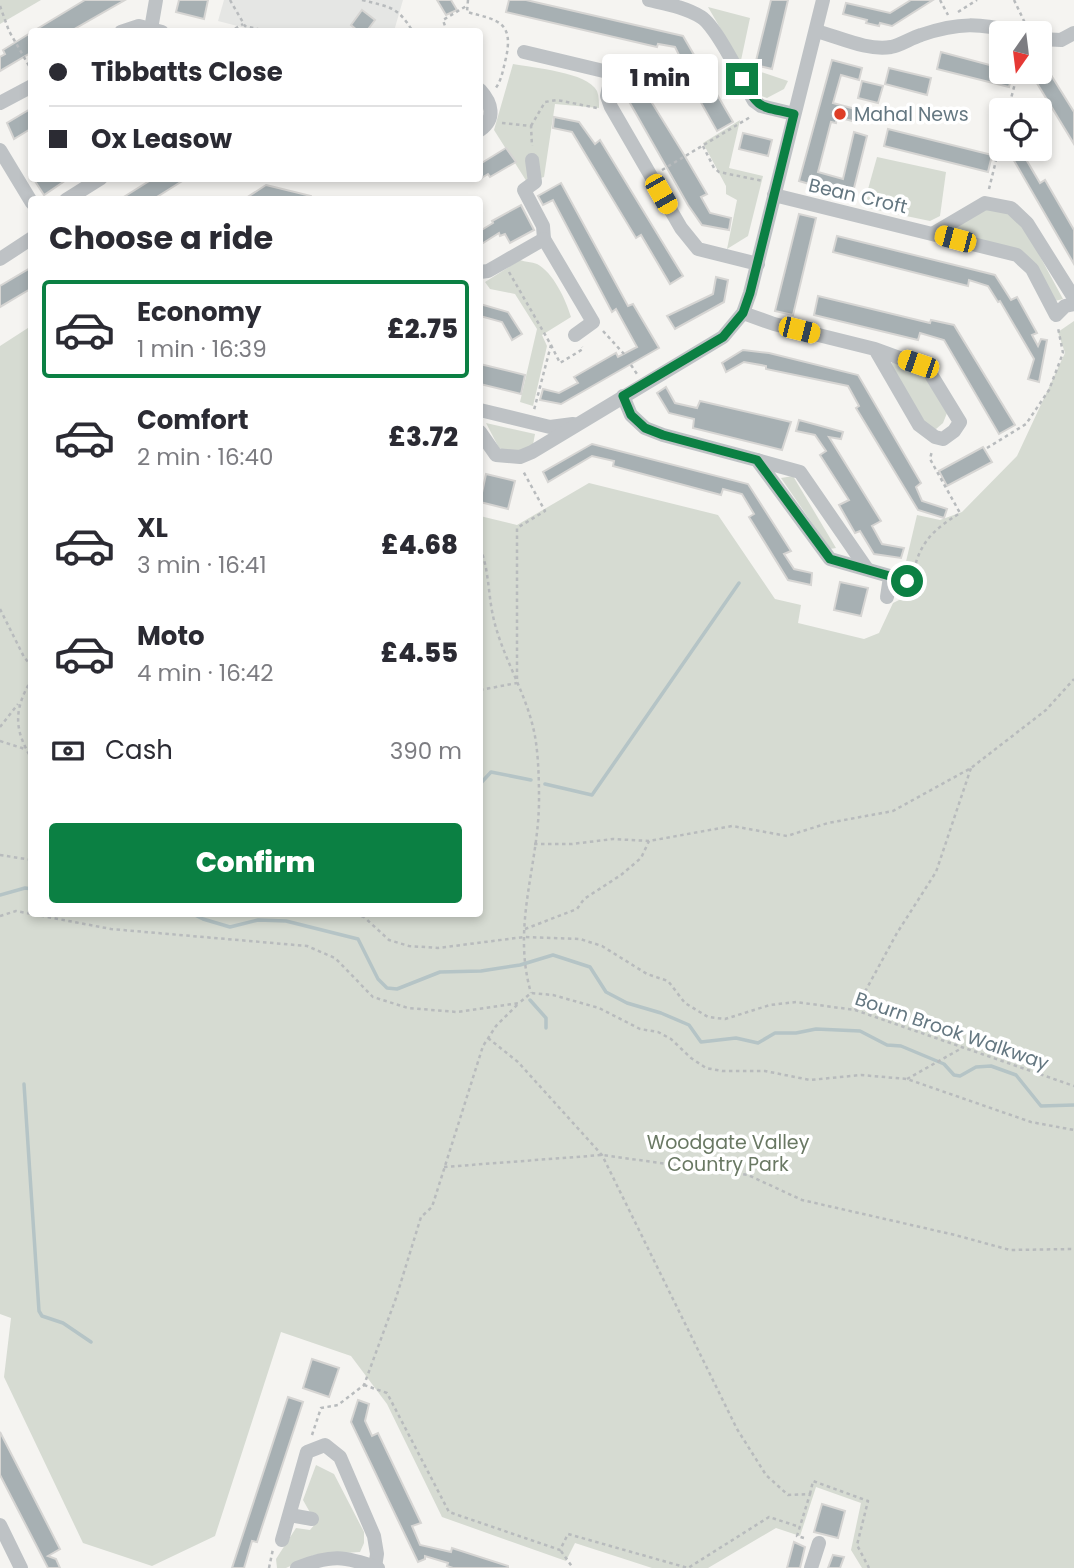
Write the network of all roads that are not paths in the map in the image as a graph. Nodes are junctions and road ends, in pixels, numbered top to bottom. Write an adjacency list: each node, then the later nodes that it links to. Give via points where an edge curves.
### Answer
1 (156, 0): 5 (street)
2 (649, 0): 13 (street, via 704,18 754,101)
3 (823, 0): 6 (street)
4 (989, 26): 6 (street, via 960,25 891,47)
5 (157, 28)
6 (816, 31): 13 (street)
7 (1074, 33): 8 (street)
8 (1052, 40)
9 (524, 52): 25 (street, via 612,73 607,96 611,107 681,228 698,249)
10 (28, 88): 12 (street)
11 (484, 95): 14 (street, via 492,113)
12 (0, 103)
13 (794, 114): 18 (street)
14 (484, 127)
15 (0, 150): 19 (street)
16 (532, 160): 22 (street, via 535,182 524,190 543,226)
17 (95, 182): 20 (street)
18 (775, 190): 21 (street, Bean Croft); 25 (street)
19 (28, 196)
20 (72, 196)
21 (934, 233): 27 (street, Bean Croft, via 1017,255 1032,269 1056,314); 27 (street, via 985,203 1011,208 1027,223)
22 (544, 239): 26 (street); 29 (street, via 593,322)
23 (28, 240): 24 (street)
24 (2, 256)
25 (758, 264): 28 (street)
26 (483, 272)
27 (1074, 301)
28 (743, 313): 30 (street); 31 (street, via 723,337)
29 (575, 335)
30 (875, 349): 30 (street, via 919,425 935,438 943,439 954,430 960,422 927,368)
31 (623, 396): 33 (street); 35 (street, via 631,415 645,428)
32 (483, 411): 33 (street, via 550,427)
33 (582, 422): 34 (street, via 520,457 496,455)
34 (483, 436)
35 (757, 460): 36 (street, via 830,559); 36 (street, via 800,472)
36 (867, 569): 37 (street)
37 (890, 577): 38 (street); 39 (street)
38 (907, 581)
39 (887, 597)
40 (290, 1515): 41 (street); 43 (street); 45 (street, via 307,1452 325,1445 340,1457 374,1536)
41 (312, 1519)
42 (0, 1525): 46 (street)
43 (282, 1540)
44 (819, 1543): 48 (street)
45 (377, 1567): 47 (street, via 336,1558)
46 (21, 1568)
47 (297, 1568)
48 (811, 1568)

